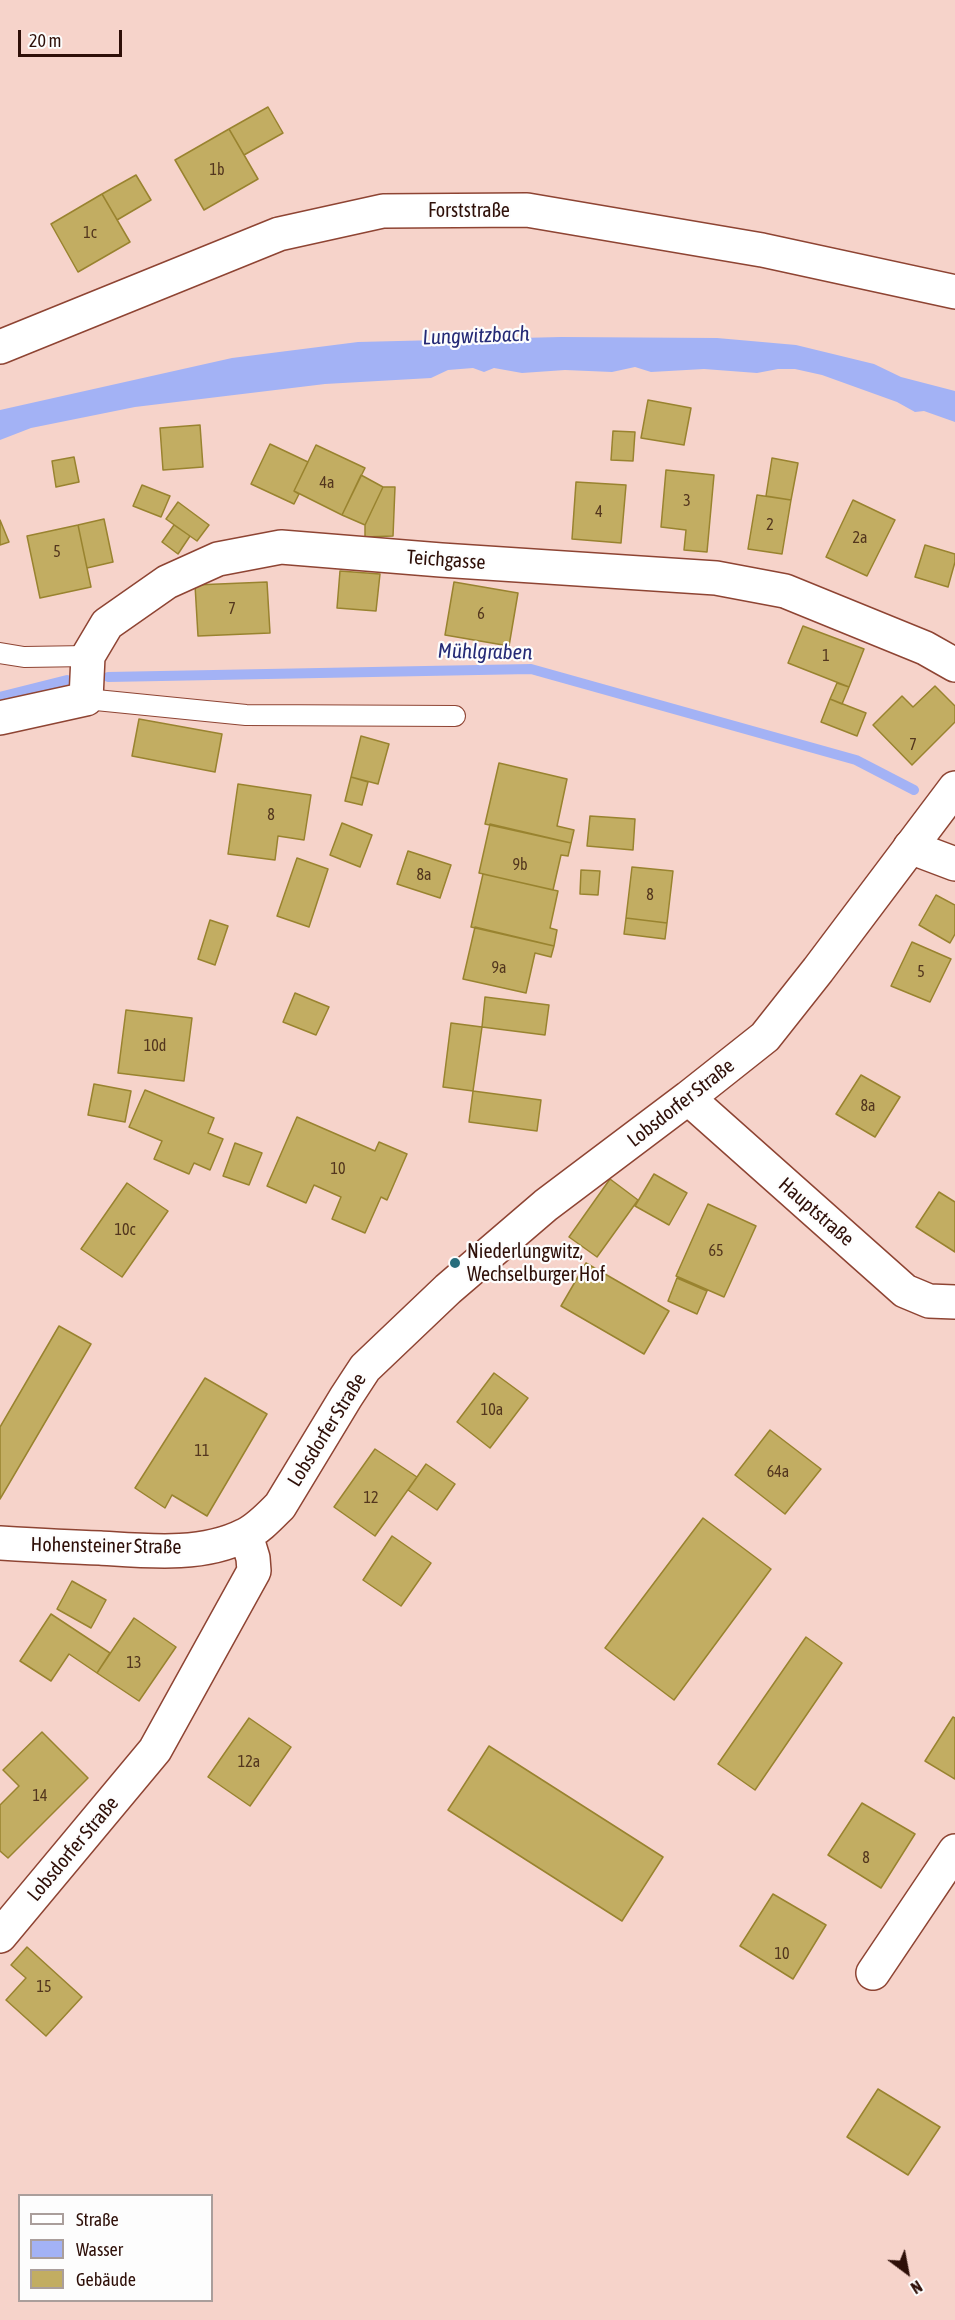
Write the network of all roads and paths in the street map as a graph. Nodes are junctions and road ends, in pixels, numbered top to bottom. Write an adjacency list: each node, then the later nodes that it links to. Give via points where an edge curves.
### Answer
1 (955, 292): 2 (street, Forststraße, via 762,250 527,210 383,211 279,234)
2 (0, 347)
3 (0, 652): 5 (lane)
4 (955, 665): 5 (street, Teichgasse, via 925,648 785,591 716,578 281,547 218,560 167,582 107,624)
5 (87, 678): 6 (lane, via 246,715); 7 (street)
6 (455, 716)
7 (0, 718)
8 (955, 788): 9 (street, Lobsdorfer Straße)
9 (909, 848): 10 (street); 11 (street, Lobsdorfer Straße, via 765,1037)
10 (955, 864)
11 (688, 1098): 12 (street, Hauptstraße, via 906,1291 929,1301); 13 (street, Lobsdorfer Straße, via 546,1205 448,1289 365,1368 280,1506)
12 (955, 1302)
13 (246, 1535): 14 (street, Hohensteiner Straße, via 215,1546 149,1551); 16 (street, Lobsdorfer Straße, via 254,1571 155,1749)
14 (0, 1543)
15 (955, 1851): 17 (street)
16 (0, 1936)
17 (873, 1973)

